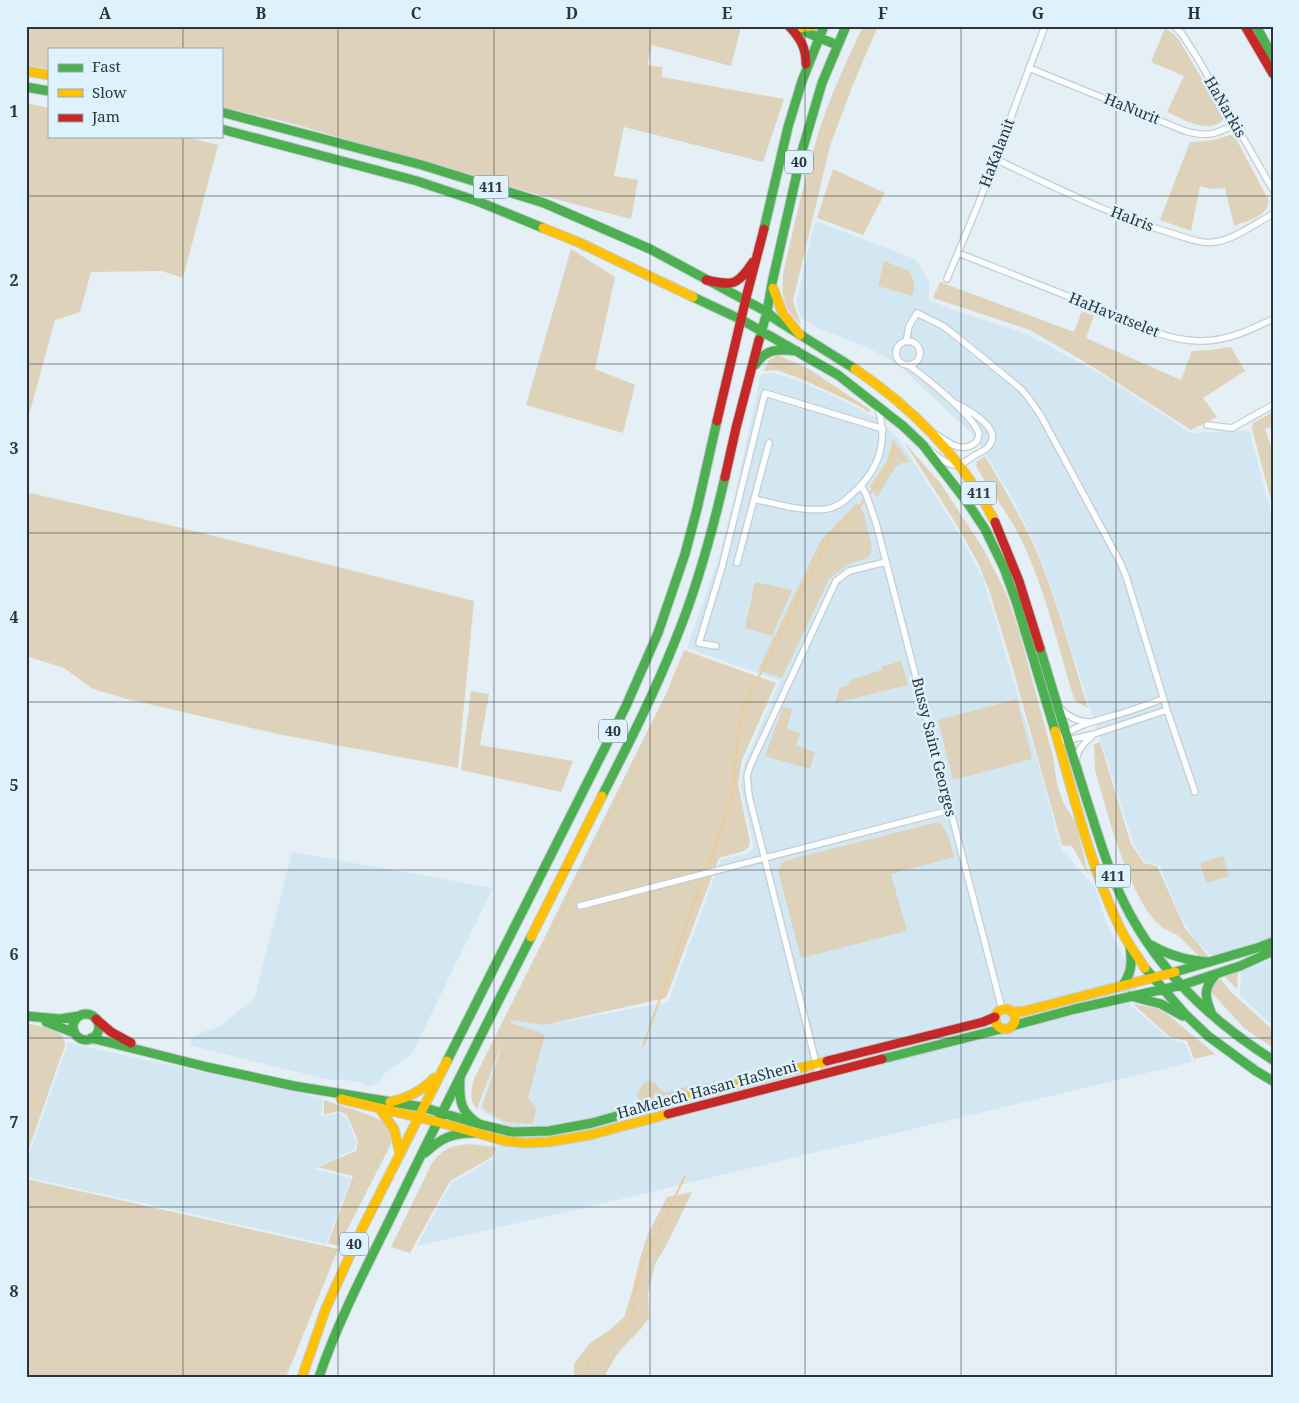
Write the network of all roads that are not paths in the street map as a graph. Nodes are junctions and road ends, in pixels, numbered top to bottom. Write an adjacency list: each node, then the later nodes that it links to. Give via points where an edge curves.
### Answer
1 (813, 26): 8 (main road)
2 (824, 26): 9 (main road, 40)
3 (846, 26): 10 (main road, 40)
4 (1045, 26): 12 (street, HaKalanit)
5 (1174, 26): 20 (street, HaNarkis, via 1198,59)
6 (1245, 26): 15 (main road)
7 (1256, 26): 11 (main road)
8 (793, 27): 9 (main road); 14 (main road, via 806,49)
9 (819, 38): 10 (main road); 14 (main road, 40)
10 (837, 45): 29 (main road, 40, via 802,151)
11 (1273, 57)
12 (1029, 68): 20 (street, HaNurit, via 1185,131 1205,135); 22 (street, HaKalanit)
13 (26, 71): 16 (main road)
14 (805, 71): 25 (main road, 40, via 788,127)
15 (1273, 74)
16 (48, 75)
17 (26, 87): 18 (main road)
18 (48, 91)
19 (222, 112): 28 (main road, 411, via 444,172 544,203 634,242)
20 (1235, 124): 23 (street, HaNarkis)
21 (222, 129): 33 (main road, 411, via 417,181 477,201 578,242)
22 (995, 159): 24 (street, HaIris, via 1088,202 1192,240 1224,240); 26 (street, HaKalanit)
23 (1273, 190)
24 (1273, 214)
25 (759, 252): 28 (main road, via 736,282 722,284); 30 (main road, 40)
26 (958, 253): 27 (street, HaKalanit); 32 (street, HaHavatselet, via 1152,331 1187,341 1217,340)
27 (946, 279)
28 (706, 280): 30 (main road, 411)
29 (772, 283): 31 (main road, 40); 35 (main road, via 781,312)
30 (746, 301): 31 (main road, 411); 33 (main road, 40)
31 (767, 312): 34 (main road, 40); 35 (main road, 411)
32 (1273, 319)
33 (742, 320): 34 (main road, 411); 94 (main road, 40, via 686,554 658,633 626,706)
34 (762, 332): 37 (main road, 411); 40 (main road, 40)
35 (800, 335): 47 (main road, 411, via 882,388)
36 (906, 342): 38 (street, via 919,348); 39 (street, via 896,352 898,360); 56 (street, via 909,326 917,313 951,332 1021,389 1032,402 1120,562)
37 (797, 351): 40 (main road, via 768,352 757,360); 43 (main road, 411, via 838,375)
38 (918, 359): 39 (street); 41 (street)
39 (908, 365): 41 (street)
40 (750, 373): 95 (main road, 40, via 704,559 676,640 644,714)
41 (928, 380): 42 (street)
42 (952, 400): 47 (street, via 978,430 977,442 960,448); 50 (street, via 977,416 992,432 987,448)
43 (876, 404): 46 (street); 49 (main road, 411)
44 (1273, 405): 45 (street, via 1232,428)
45 (1207, 425)
46 (883, 429): 51 (street, via 881,449); 55 (street, via 766,394 722,567 698,642)
47 (929, 430): 50 (main road, 411)
48 (769, 443): 52 (street)
49 (923, 445): 50 (street, via 949,464); 61 (main road, 411, via 992,542)
50 (961, 465): 57 (main road, 411, via 995,520 1010,555)
51 (862, 487): 52 (street, via 840,504 826,509); 53 (street, Bussy Saint Georges, via 872,507)
52 (754, 499): 54 (street)
53 (886, 562): 64 (street, Bussy Saint Georges); 65 (street, via 848,570 836,580 750,766 747,787)
54 (737, 564)
55 (716, 646)
56 (1164, 699): 58 (street); 59 (street)
57 (1057, 705): 59 (street, via 1073,718); 61 (main road, 411)
58 (1167, 710): 60 (street); 63 (street)
59 (1092, 722): 61 (street)
60 (1094, 734): 61 (street); 62 (street, via 1079,751)
61 (1064, 738): 62 (main road, 411); 67 (main road, 411, via 1102,886)
62 (1076, 768): 68 (main road, 411, via 1114,878 1128,911)
63 (1195, 792)
64 (950, 810): 65 (street); 79 (street, Bussy Saint Georges)
65 (764, 858): 66 (street); 93 (street)
66 (580, 906)
67 (1129, 942): 74 (main road, 411); 76 (main road, via 1132,968)
68 (1147, 942): 71 (main road, via 1180,959); 72 (main road, 411)
69 (1273, 942): 71 (main road)
70 (1273, 951): 73 (main road)
71 (1210, 962): 72 (main road)
72 (1172, 973): 74 (main road); 75 (main road, 411)
73 (1216, 974): 75 (main road); 82 (main road, via 1206,990)
74 (1153, 978): 76 (main road); 77 (main road, 411)
75 (1182, 985): 77 (main road); 82 (main road, 411)
76 (1123, 986): 80 (main road)
77 (1164, 989): 78 (main road); 86 (main road, 411)
78 (1130, 996): 86 (main road, via 1161,1004); 87 (main road)
79 (1002, 1009): 80 (main road); 84 (main road)
80 (1012, 1012): 87 (main road, via 1015,1019)
81 (82, 1015): 83 (main road, via 70,1019); 85 (main road); 89 (main road, via 74,1022)
82 (1212, 1015): 92 (main road, 411)
83 (26, 1017): 89 (main road)
84 (995, 1017): 88 (main road, via 997,1026); 93 (main road, HaMelech Hasan HaSheni)
85 (96, 1019): 90 (main road, via 98,1030); 91 (main road, via 119,1037)
86 (1194, 1023): 97 (main road, 411, via 1229,1053)
87 (1012, 1026): 88 (main road)
88 (1002, 1029): 96 (main road, HaMelech Hasan HaSheni)
89 (75, 1032): 90 (main road, via 83,1039)
90 (92, 1038): 91 (main road)
91 (156, 1053): 98 (main road)
92 (1273, 1060)
93 (816, 1064): 96 (street); 104 (main road, HaMelech Hasan HaSheni, via 572,1127 512,1132)
94 (443, 1066): 99 (main road, via 422,1090); 100 (main road, 40)
95 (461, 1074): 103 (main road, 40); 104 (main road, via 462,1108 469,1118)
96 (819, 1075): 105 (main road, HaMelech Hasan HaSheni, via 579,1137 524,1143)
97 (1273, 1081)
98 (314, 1090): 99 (main road, HaMelech Hasan HaSheni); 101 (main road, HaMelech Hasan HaSheni)
99 (390, 1102): 100 (main road, HaMelech Hasan HaSheni)
100 (422, 1107): 102 (main road, 40); 103 (main road, HaMelech Hasan HaSheni)
101 (380, 1109): 102 (main road, HaMelech Hasan HaSheni); 106 (main road, via 394,1129)
102 (418, 1117): 103 (main road, HaMelech Hasan HaSheni); 106 (main road, 40)
103 (439, 1118): 104 (main road, HaMelech Hasan HaSheni); 105 (main road, HaMelech Hasan HaSheni); 107 (main road, 40)
104 (480, 1124)
105 (474, 1133): 107 (main road, via 442,1138)
106 (400, 1154): 108 (main road, 40, via 345,1263)
107 (418, 1162): 109 (main road, 40, via 349,1304)
108 (302, 1377)
109 (319, 1377)

